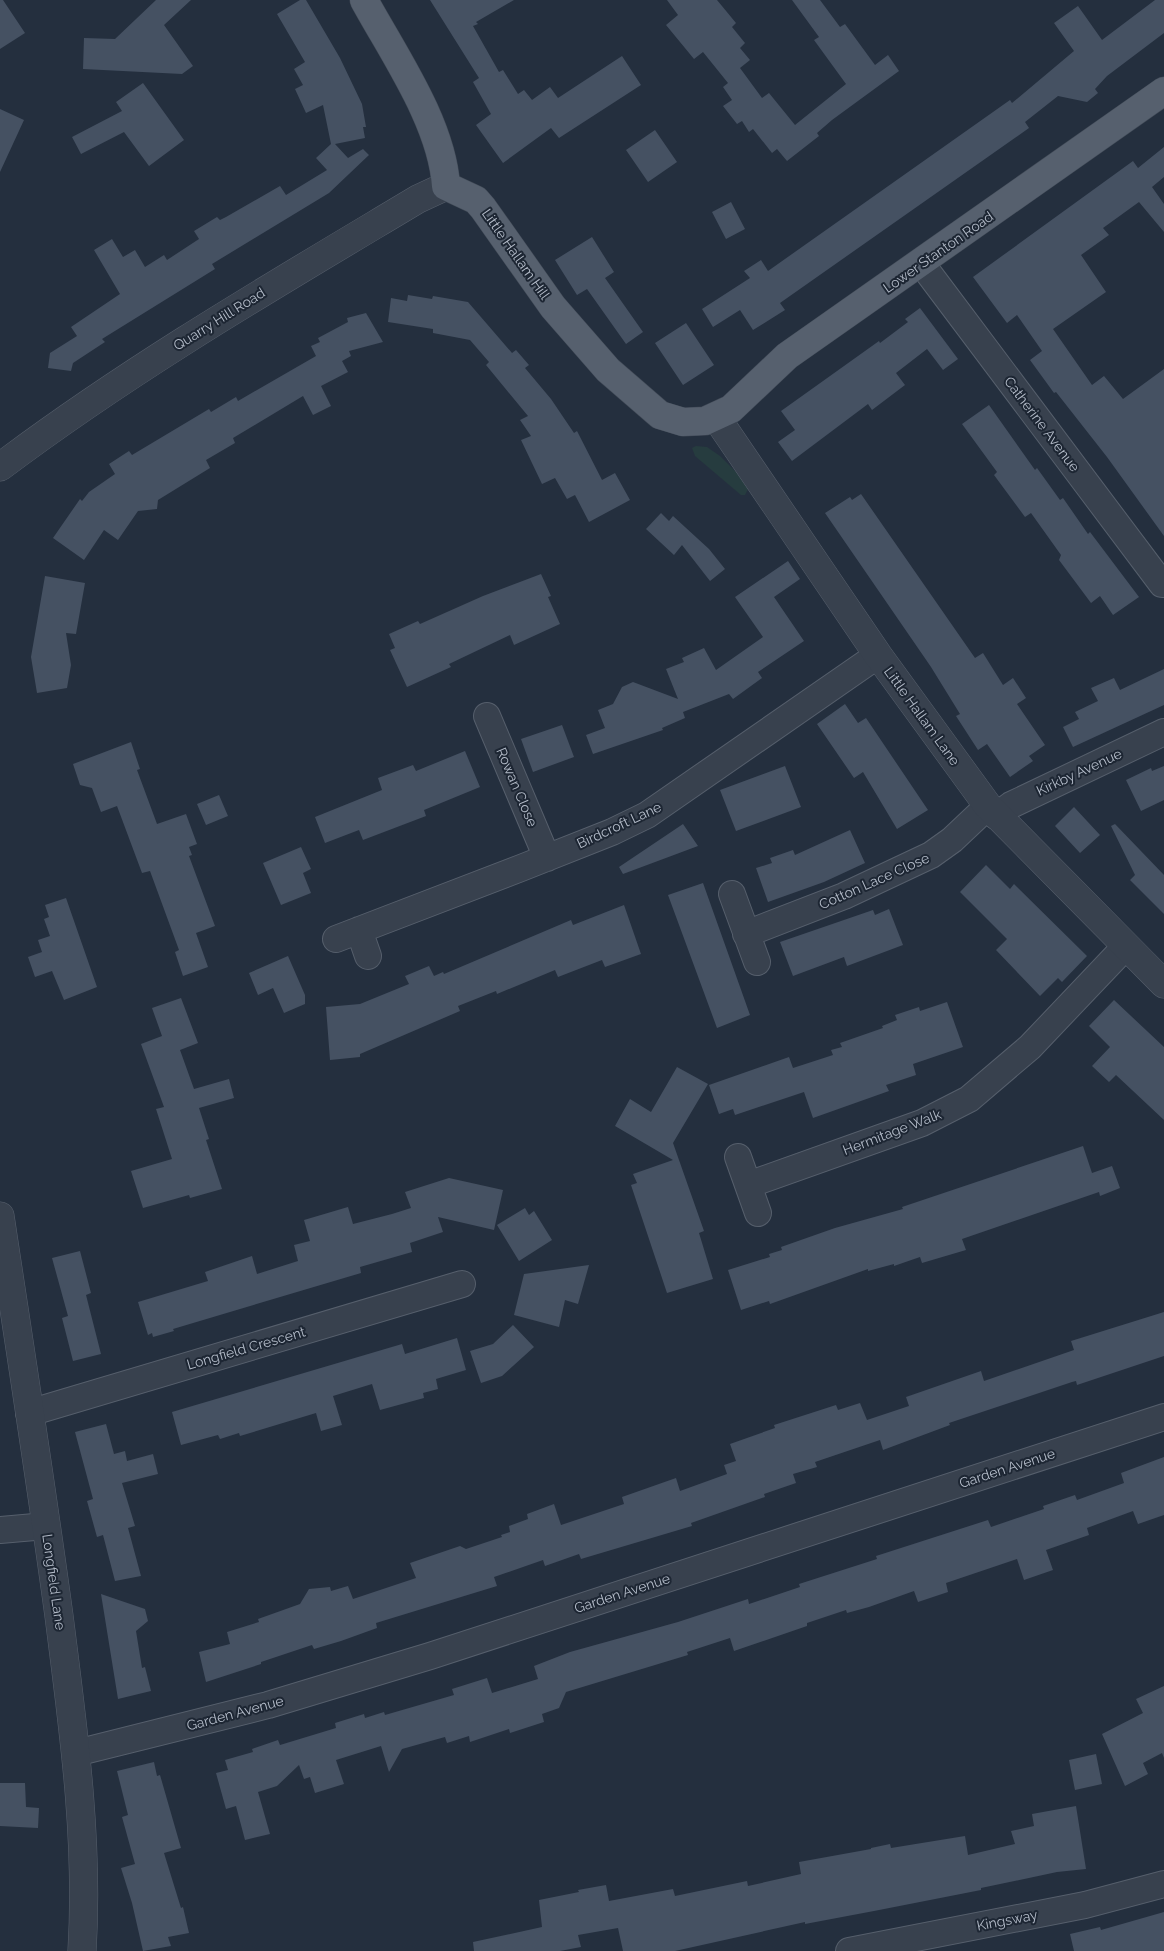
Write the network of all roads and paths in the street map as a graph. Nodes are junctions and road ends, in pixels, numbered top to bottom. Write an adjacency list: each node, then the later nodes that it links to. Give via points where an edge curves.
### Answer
1 (364, 0): 3 (main road, via 434,130 445,164)
2 (1164, 91): 4 (main road, Lower Stanton Road)
3 (446, 186): 5 (main road, Little Hallam Hill, via 476,200 574,334 633,393 660,415 673,420 694,423); 6 (street, Quarry Hill Road, via 418,199 192,335 91,401)
4 (921, 264): 5 (main road, Lower Stanton Road, via 783,360 740,402); 7 (street, Catherine Avenue)
5 (716, 417): 8 (street, Little Hallam Lane)
6 (0, 468)
7 (1162, 584)
8 (878, 655): 11 (street, Little Hallam Lane); 12 (street, Birdcroft Lane, via 664,805 612,832)
9 (487, 716): 12 (street, Rowan Close)
10 (1164, 732): 11 (street, Kirkby Avenue)
11 (992, 811): 14 (street, Cotton Lace Close, via 931,856 844,896); 15 (street, Little Hallam Lane)
12 (547, 858): 16 (street, Birdcroft Lane, via 347,934)
13 (732, 894): 14 (street)
14 (746, 934): 17 (street)
15 (1126, 946): 18 (street, Little Hallam Lane); 20 (street, Hermitage Walk, via 1030,1047 969,1099 922,1123)
16 (368, 956)
17 (757, 962)
18 (1164, 984)
19 (738, 1157): 20 (street)
20 (748, 1185): 21 (street)
21 (758, 1213)
22 (0, 1216): 24 (street, Longfield Lane)
23 (462, 1284): 24 (street, Longfield Crescent)
24 (29, 1412): 26 (street, Longfield Lane)
25 (1164, 1417): 28 (street, Garden Avenue, via 430,1656 268,1705)
26 (46, 1526): 27 (street); 28 (street, Longfield Lane)
27 (0, 1530)
28 (76, 1754): 30 (street, Longfield Lane, via 83,1841)
29 (1164, 1884): 31 (street, Kingsway, via 1085,1905)
30 (82, 1951)
31 (849, 1951)

